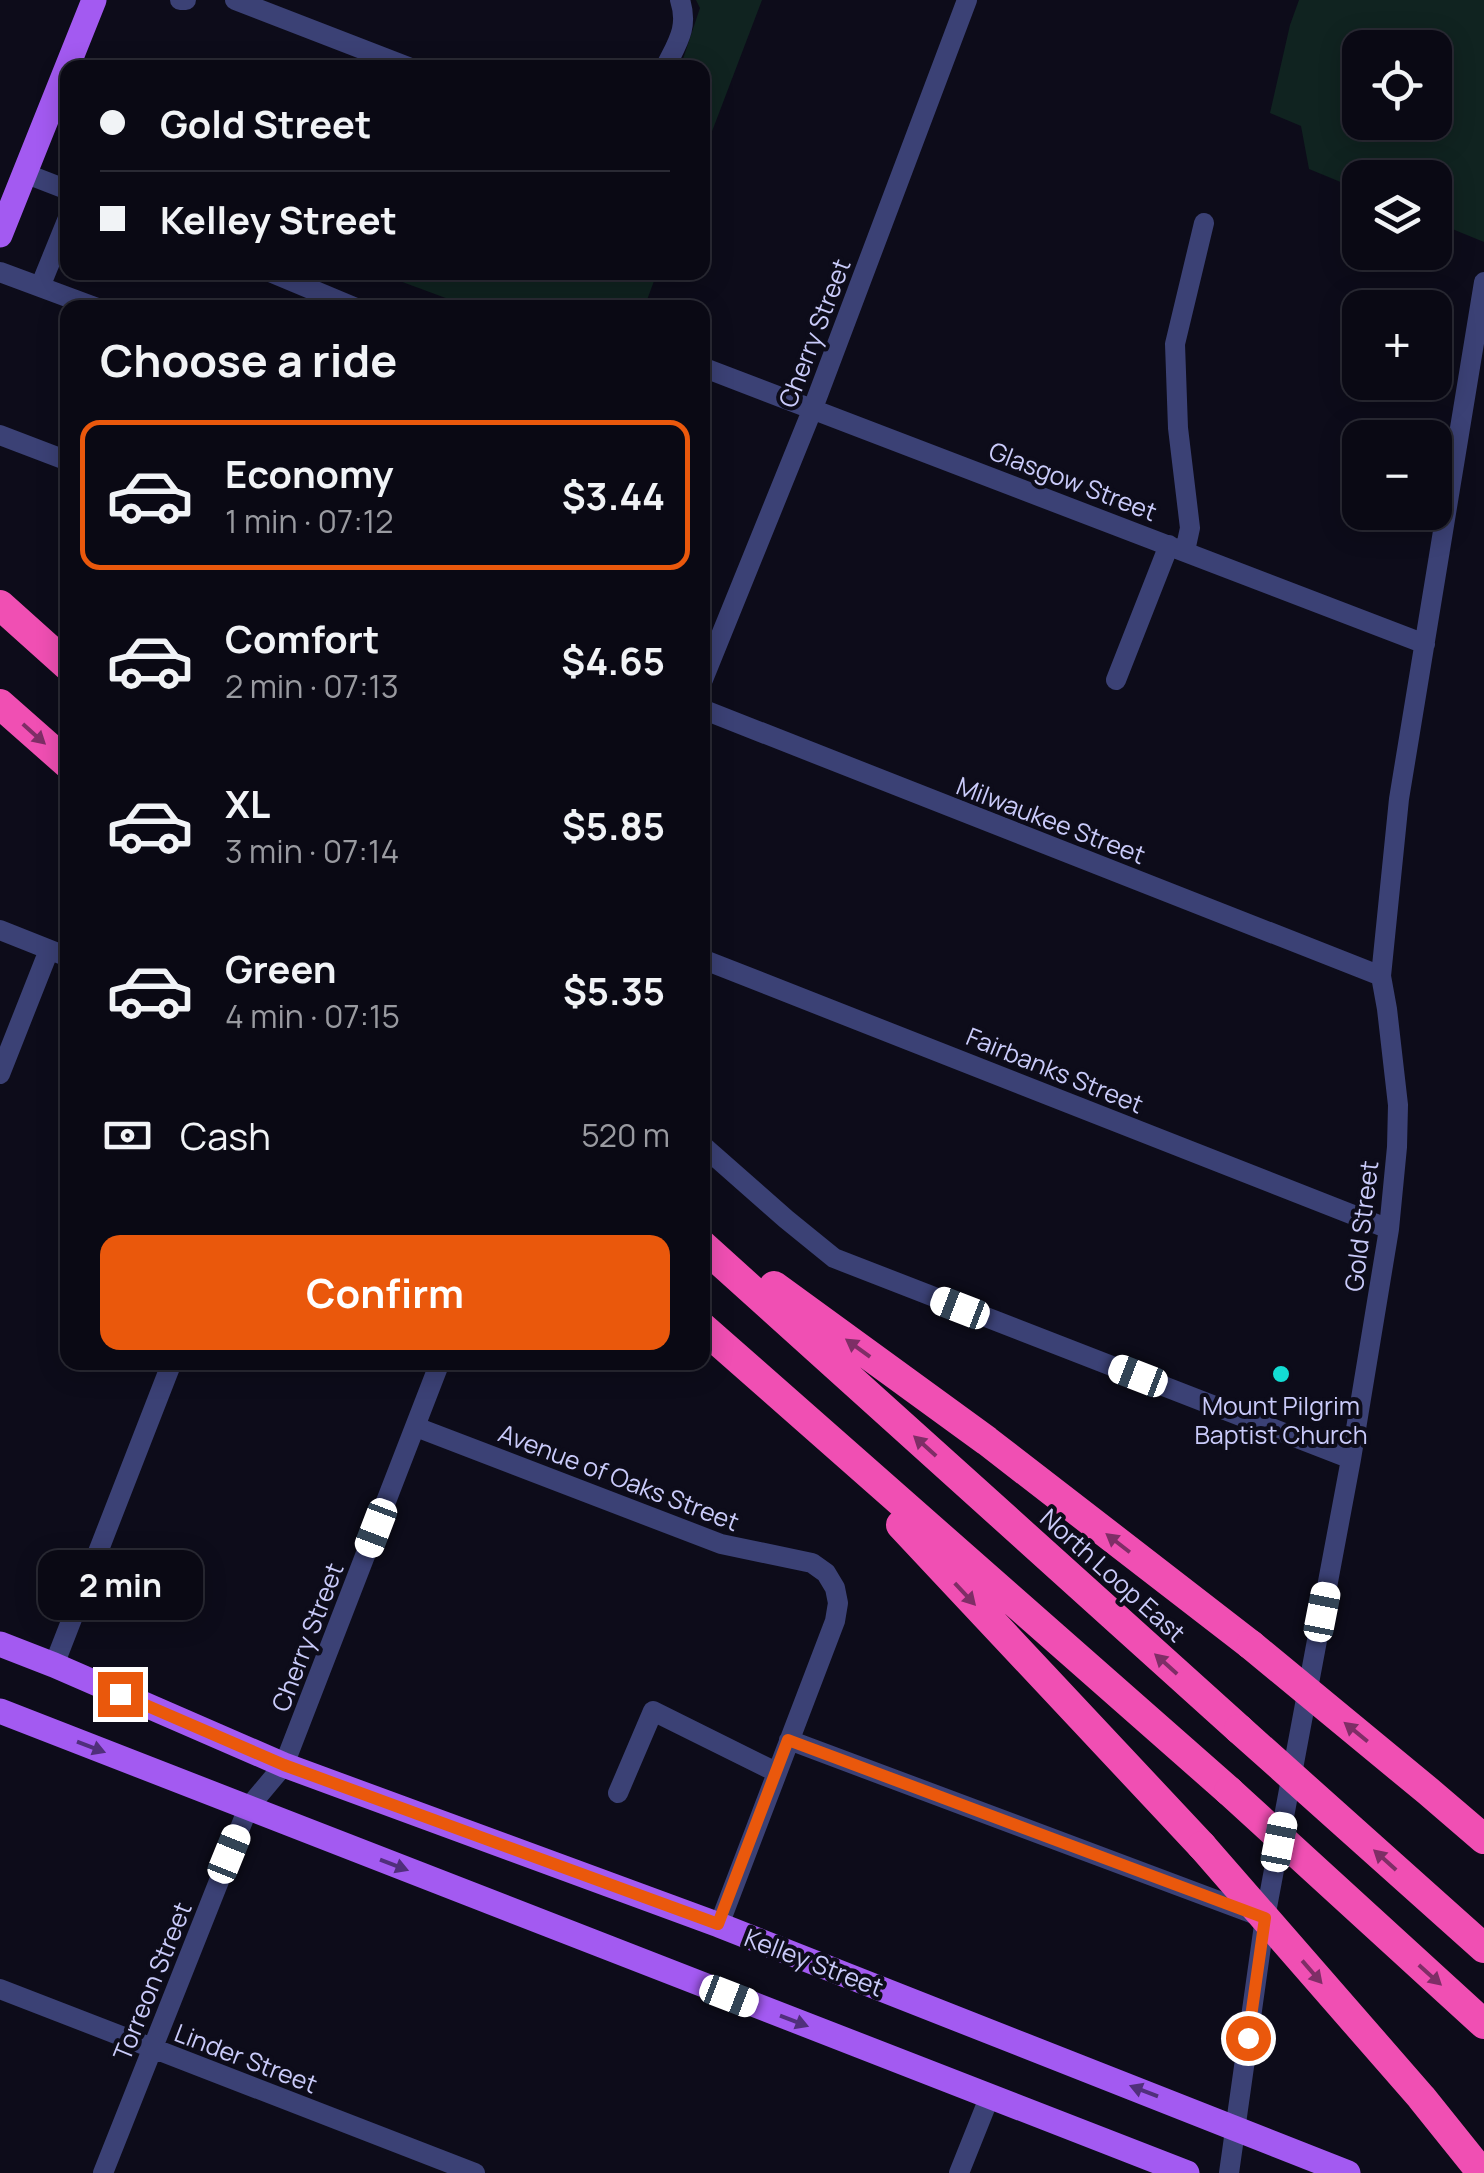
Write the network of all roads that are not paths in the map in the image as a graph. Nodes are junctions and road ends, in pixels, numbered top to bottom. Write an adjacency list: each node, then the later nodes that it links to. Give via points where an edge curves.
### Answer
1 (94, 0): 5 (main road)
2 (235, 0): 6 (street)
3 (680, 0): 7 (street, via 682,32)
4 (967, 0): 21 (street, Cherry Street)
5 (70, 60)
6 (390, 60)
7 (669, 60)
8 (60, 84): 9 (main road)
9 (24, 173): 10 (street); 11 (main road)
10 (60, 187)
11 (2, 221)
12 (1204, 223): 24 (street, via 1175,344 1190,528)
13 (60, 238): 17 (street)
14 (0, 272): 17 (street)
15 (289, 280): 19 (street)
16 (1484, 282): 26 (street, Gold Street)
17 (40, 287): 18 (street)
18 (75, 300)
19 (337, 300)
20 (710, 370): 21 (street, Glasgow Street)
21 (813, 408): 24 (street, Glasgow Street); 28 (street, Cherry Street)
22 (0, 434): 23 (street)
23 (60, 457)
24 (1176, 548): 26 (street, Glasgow Street); 29 (street)
25 (0, 604): 27 (highway)
26 (1425, 644): 36 (street, Gold Street, via 1399,799)
27 (60, 659)
28 (710, 662)
29 (1116, 680)
30 (0, 704): 32 (highway, one-way to 32)
31 (710, 712): 36 (street, Milwaukee Street)
32 (60, 757)
33 (0, 930): 34 (street)
34 (58, 954): 37 (street)
35 (710, 962): 39 (street, Fairbanks Street)
36 (1381, 976): 39 (street, Gold Street, via 1398,1105)
37 (0, 1074)
38 (710, 1152): 47 (street, via 834,1258)
39 (1389, 1229): 47 (street, Gold Street)
40 (710, 1241): 56 (highway, one-way to 40, bridge, via 1250,1645 987,1440)
41 (710, 1252): 59 (highway, North Loop East, one-way to 41, bridge)
42 (710, 1334): 45 (highway)
43 (169, 1370): 49 (street)
44 (437, 1370): 46 (street, Cherry Street)
45 (779, 1395): 61 (highway, one-way to 61, bridge); 71 (highway, one-way to 71, bridge, via 1202,1846)
46 (416, 1426): 51 (street, Avenue of Oaks Street, via 720,1544 808,1562 826,1574 838,1603 835,1621); 52 (street, Cherry Street)
47 (1350, 1459): 57 (street, Gold Street)
48 (0, 1644): 49 (main road, Kelley Street)
49 (54, 1665): 52 (main road, Kelley Street)
50 (0, 1711): 55 (main road, one-way to 55)
51 (788, 1740): 53 (street); 57 (street)
52 (284, 1765): 55 (street, Cherry Street); 58 (main road, Kelley Street)
53 (776, 1772): 54 (street, via 652,1711); 58 (street)
54 (618, 1793)
55 (248, 1808): 62 (street, Torreon Street); 63 (main road, one-way to 63)
56 (1484, 1840)
57 (1265, 1918): 64 (street, Gold Street)
58 (718, 1924): 64 (main road, Kelley Street, one-way to 58)
59 (1484, 1948)
60 (0, 1990): 62 (street, Linder Street)
61 (1484, 2024)
62 (152, 2049): 65 (street, Torreon Street); 66 (street, Linder Street)
63 (989, 2098): 67 (street); 68 (main road)
64 (1235, 2127): 69 (street, Gold Street); 70 (main road, Kelley Street)
65 (104, 2173)
66 (475, 2173)
67 (959, 2173)
68 (1187, 2173)
69 (1229, 2173)
70 (1348, 2173)
71 (1482, 2173)

